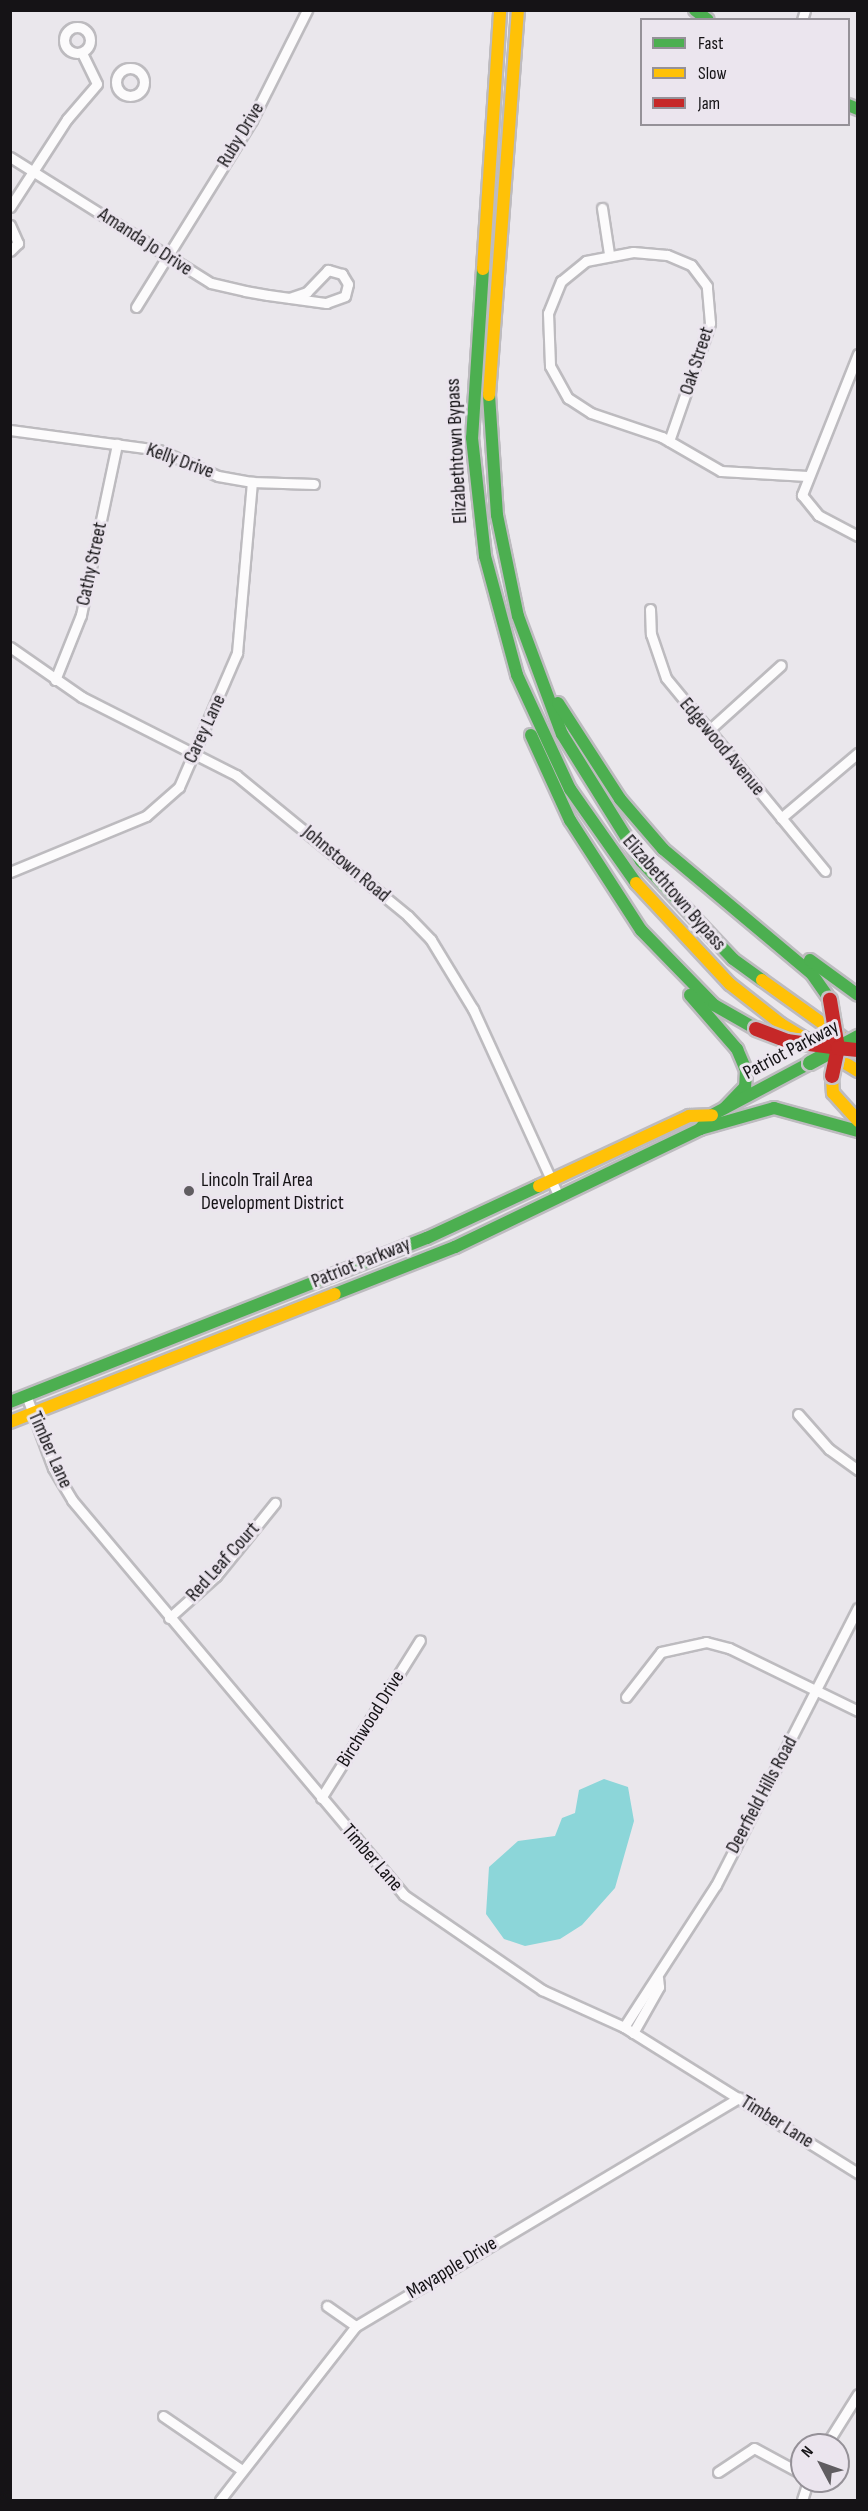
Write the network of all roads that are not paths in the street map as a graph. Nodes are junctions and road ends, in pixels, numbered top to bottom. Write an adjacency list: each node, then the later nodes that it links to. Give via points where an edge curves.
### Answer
1 (307, 10): 13 (street, Ruby Drive, via 252,120)
2 (500, 10): 26 (main road, Elizabethtown Bypass, via 472,431 480,527)
3 (518, 10): 28 (main road, Elizabethtown Bypass, via 488,388 501,543)
4 (82, 53): 5 (street)
5 (97, 84): 6 (street); 8 (street)
6 (117, 84)
7 (10, 157): 8 (street, Amanda Jo Drive)
8 (33, 170): 9 (street); 13 (street, Amanda Jo Drive)
9 (10, 207)
10 (602, 208): 14 (street)
11 (10, 225): 12 (street, via 18,243)
12 (10, 251)
13 (165, 255): 15 (street, Amanda Jo Drive, via 211,283); 16 (street, Ruby Drive)
14 (609, 255): 19 (street, Oak Street, via 675,257 697,271 710,295 707,333); 19 (street, Oak Street, via 578,265 557,288 547,329 553,375 562,392 583,409)
15 (290, 298): 15 (street, Amanda Jo Drive, via 333,302 345,296 348,284 342,274 328,270 307,292)
16 (136, 307)
17 (858, 354): 21 (street)
18 (10, 430): 20 (street, Kelly Drive)
19 (669, 441): 21 (street, Oak Street, via 721,471)
20 (117, 444): 22 (street, Kelly Drive, via 169,453 218,476); 30 (street, Cathy Street, via 81,615)
21 (807, 476): 24 (street, via 804,503)
22 (252, 482): 23 (street, Kelly Drive); 32 (street, Carey Lane, via 237,653)
23 (314, 484)
24 (858, 536)
25 (650, 609): 31 (street, Edgewood Avenue, via 651,634 666,678)
26 (507, 645): 38 (main road, via 517,701 545,771 598,868); 43 (main road, Elizabethtown Bypass, via 554,761 642,892 730,984 781,1024)
27 (10, 648): 30 (street, Johnstown Road)
28 (533, 662): 37 (main road, via 620,800 693,878); 42 (main road, Elizabethtown Bypass, via 593,790 663,887 750,973)
29 (781, 664): 31 (street)
30 (55, 680): 32 (street, Johnstown Road)
31 (708, 731): 34 (street, Edgewood Avenue)
32 (194, 752): 36 (street, Carey Lane, via 179,787 156,810); 49 (street, Johnstown Road, via 236,775 431,940 473,1009)
33 (858, 753): 34 (street)
34 (781, 818): 35 (street, Edgewood Avenue)
35 (825, 871)
36 (10, 872)
37 (758, 929): 39 (main road, via 785,941); 41 (main road, bridge, via 812,974 830,1000)
38 (641, 930): 41 (main road, bridge, via 714,1005 787,1041); 44 (main road, via 737,1049 746,1070 745,1087)
39 (858, 995)
40 (858, 1037): 41 (main road, Patriot Parkway, bridge)
41 (838, 1048): 42 (main road, bridge); 44 (main road, Patriot Parkway, bridge); 46 (main road, bridge, via 833,1093)
42 (858, 1049)
43 (858, 1071)
44 (725, 1107): 45 (main road, Patriot Parkway)
45 (712, 1114): 47 (main road, Patriot Parkway); 49 (main road, Patriot Parkway, via 689,1116)
46 (858, 1121)
47 (700, 1129): 48 (main road, via 774,1108); 50 (main road, Patriot Parkway)
48 (858, 1131)
49 (551, 1182): 50 (street, Johnstown Road); 51 (main road, Patriot Parkway, via 427,1238)
50 (559, 1197): 53 (main road, Patriot Parkway, via 455,1247)
51 (26, 1395): 52 (main road, Patriot Parkway); 53 (street, Timber Lane)
52 (10, 1402)
53 (33, 1414): 55 (main road, Patriot Parkway); 59 (street, Timber Lane, via 72,1500)
54 (798, 1414): 56 (street, via 829,1449)
55 (10, 1422)
56 (858, 1470)
57 (275, 1503): 59 (street, Red Leaf Court, via 216,1576)
58 (858, 1608): 61 (street, Deerfield Hills Road)
59 (169, 1618): 64 (street, Timber Lane)
60 (420, 1640): 64 (street, Birchwood Drive)
61 (817, 1691): 62 (street, via 729,1648 694,1642 653,1658); 63 (street); 65 (street, Deerfield Hills Road, via 716,1885)
62 (626, 1697)
63 (858, 1711)
64 (321, 1798): 66 (street, Timber Lane, via 393,1884 437,1922 542,1990)
65 (658, 1978): 66 (street, Deerfield Hills Road); 67 (street, Deerfield Hills Road, via 659,1987)
66 (624, 2027): 67 (street, Timber Lane)
67 (633, 2033): 68 (street, Timber Lane)
68 (739, 2098): 69 (street, Timber Lane); 71 (street, Mayapple Drive)
69 (858, 2173)
70 (327, 2306): 71 (street)
71 (356, 2325): 76 (street, Mayapple Drive)
72 (858, 2394): 74 (street)
73 (163, 2416): 76 (street)
74 (834, 2433)
75 (790, 2468): 77 (street, via 754,2448)
76 (242, 2470): 78 (street, Mayapple Drive)
77 (718, 2472)
78 (220, 2500)

